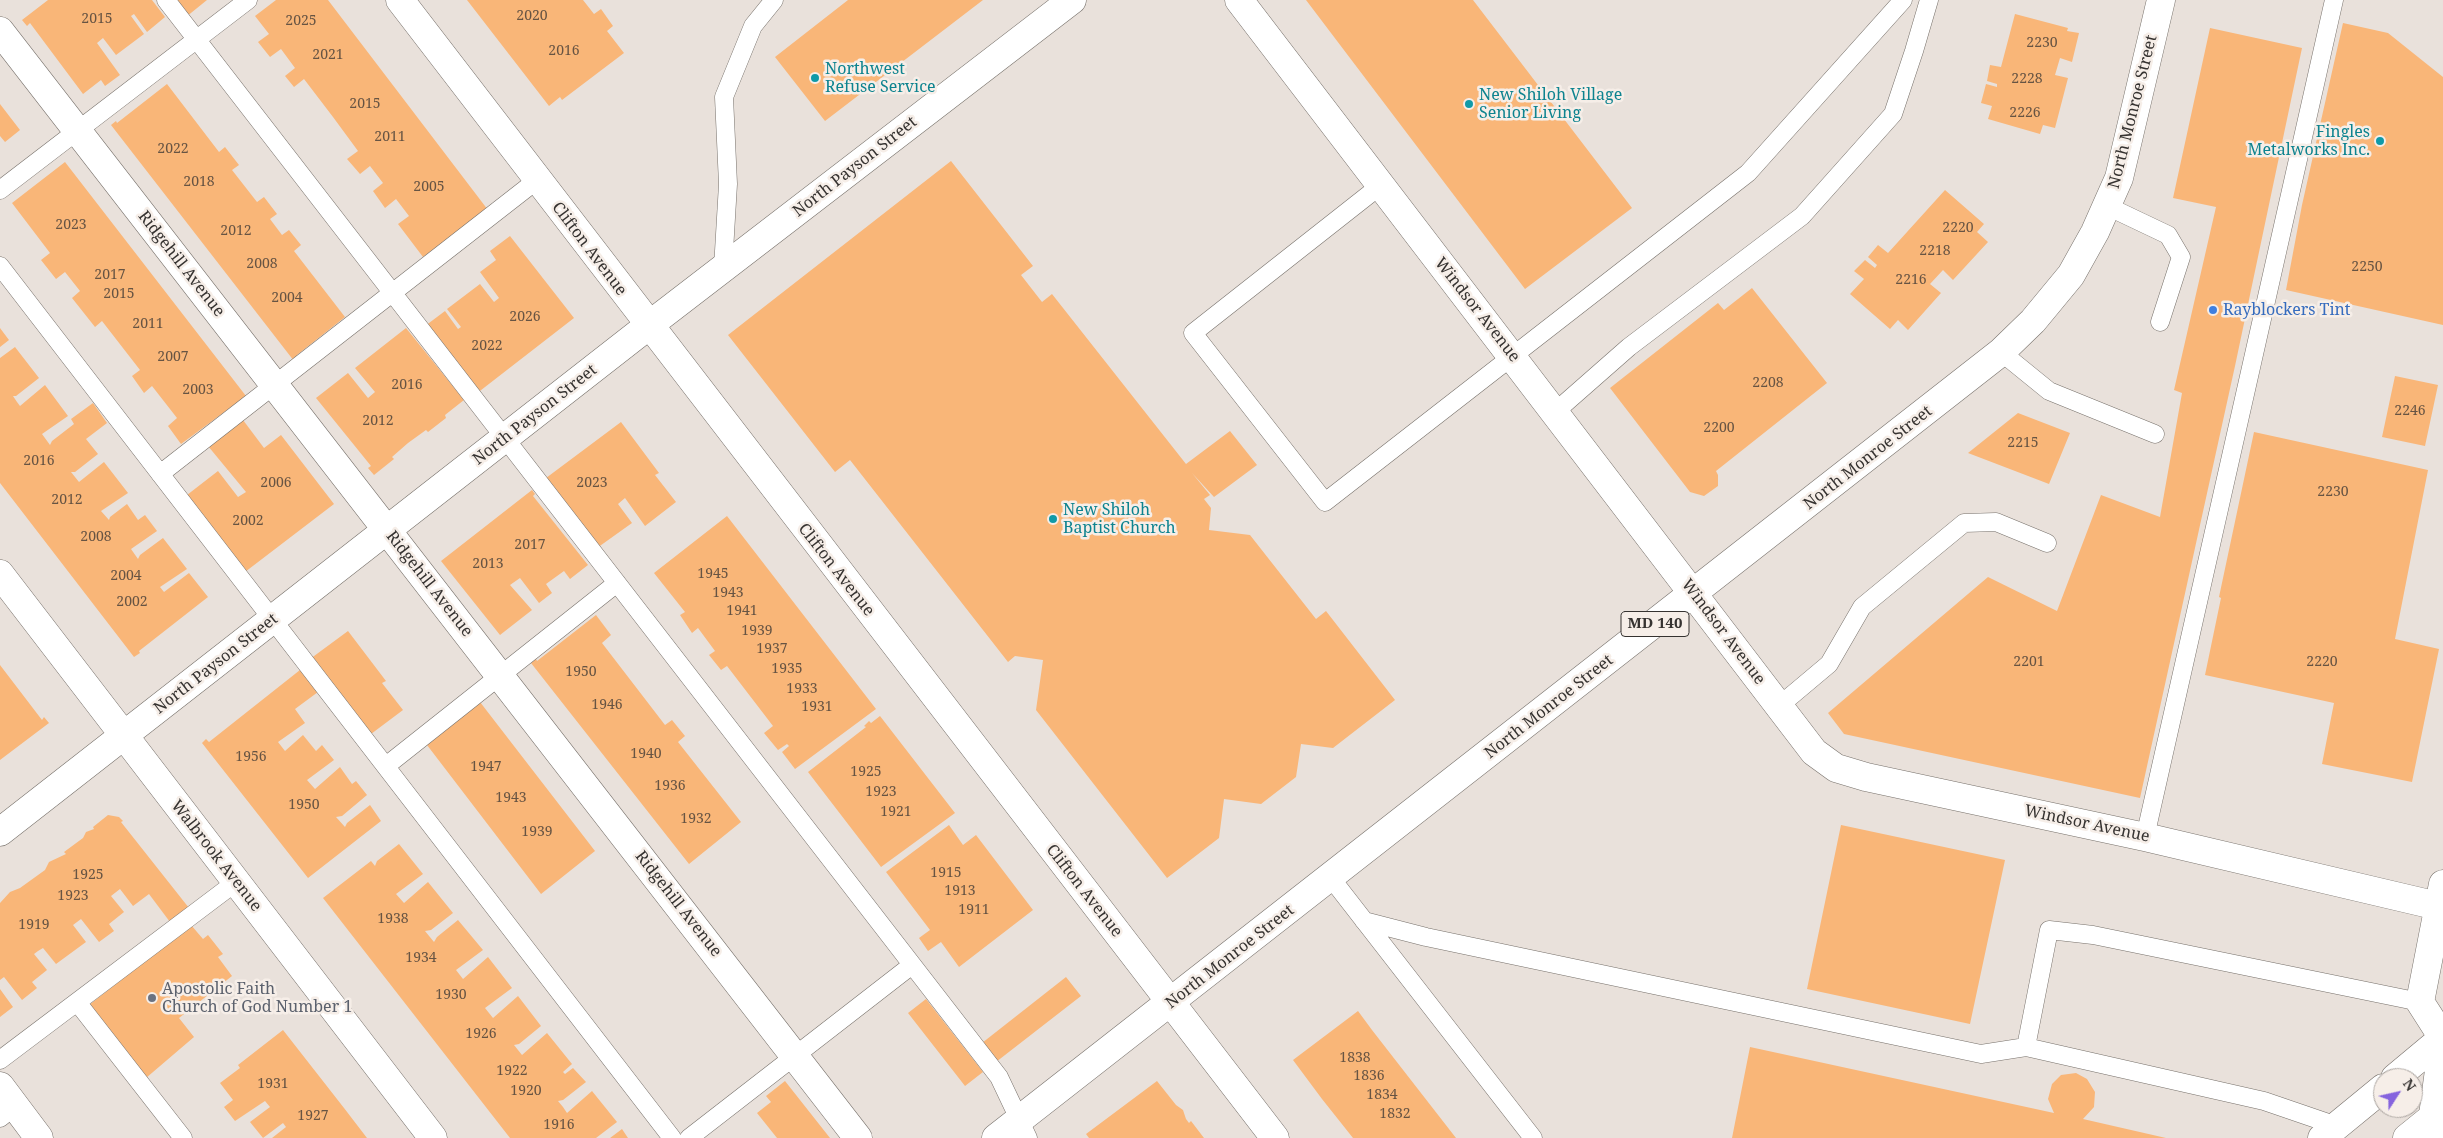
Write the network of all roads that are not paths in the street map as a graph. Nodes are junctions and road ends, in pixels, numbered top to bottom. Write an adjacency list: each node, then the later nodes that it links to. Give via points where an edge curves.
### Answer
1 (166, 0): 12 (lane)
2 (248, 0): 12 (lane)
3 (400, 0): 14 (street, Clifton Avenue)
4 (774, 0): 19 (lane, via 753,26 724,97 728,184)
5 (1072, 0): 19 (street, North Payson Street)
6 (1239, 0): 15 (street, Windsor Avenue)
7 (1903, 0): 24 (lane, via 1748,173)
8 (1929, 0): 26 (lane, via 1893,114 1802,216 1629,347)
9 (2161, 0): 17 (street, North Monroe Street / MD 140, via 2119,178)
10 (2334, 0): 41 (lane)
11 (0, 31): 13 (street, Ridgehill Avenue)
12 (196, 39): 13 (lane); 20 (lane)
13 (77, 130): 16 (lane); 25 (street, Ridgehill Avenue)
14 (537, 180): 20 (lane); 22 (street, Clifton Avenue)
15 (1381, 185): 24 (street, Windsor Avenue); 24 (lane, via 1193,333 1325,502)
16 (0, 190)
17 (2107, 206): 21 (lane, via 2168,235 2182,257); 23 (street, North Monroe Street / MD 140, via 2071,275 2033,321)
18 (0, 266): 29 (lane)
19 (723, 268): 22 (street, North Payson Street)
20 (392, 292): 25 (lane); 28 (lane)
21 (2160, 322)
22 (648, 326): 28 (street, North Payson Street); 49 (street, Clifton Avenue)
23 (2001, 352): 27 (lane, via 2049,391); 34 (street, North Monroe Street / MD 140)
24 (1511, 355): 26 (street, Windsor Avenue)
25 (274, 384): 29 (lane); 30 (street, Ridgehill Avenue)
26 (1555, 412): 34 (street, Windsor Avenue)
27 (2155, 434)
28 (505, 438): 30 (street, North Payson Street); 32 (lane)
29 (160, 474): 35 (lane)
30 (387, 530): 35 (street, North Payson Street); 36 (street, Ridgehill Avenue)
31 (2047, 543): 37 (lane, via 1996,522 1964,523 1862,608 1829,664)
32 (617, 583): 36 (lane); 46 (lane)
33 (4, 589): 38 (street, Walbrook Avenue)
34 (1694, 593): 37 (street, Windsor Avenue); 42 (street, North Monroe Street / MD 140)
35 (272, 619): 38 (street, North Payson Street); 39 (lane)
36 (500, 675): 39 (lane); 52 (street, Ridgehill Avenue)
37 (1779, 706): 41 (street, Windsor Avenue, via 1814,752 1836,768)
38 (123, 736): 40 (street, North Payson Street); 43 (street, Walbrook Avenue)
39 (386, 766): 63 (lane)
40 (0, 832)
41 (2145, 837): 44 (street, Windsor Avenue)
42 (1331, 878): 45 (lane); 49 (street, North Monroe Street / MD 140)
43 (236, 882): 47 (lane); 62 (street, Walbrook Avenue)
44 (2440, 895): 48 (street)
45 (1364, 921): 51 (lane, via 1981,1054); 68 (lane)
46 (912, 965): 52 (lane); 58 (lane, via 999,1077)
47 (77, 1002): 53 (lane); 61 (lane)
48 (2420, 1002): 50 (street); 51 (lane, via 2093,935 2049,930)
49 (1171, 1003): 58 (street, North Monroe Street / MD 140); 67 (street, Clifton Avenue)
50 (2443, 1039): 54 (street); 57 (street)
51 (2026, 1047): 59 (lane, via 2264,1101)
52 (795, 1056): 64 (lane); 65 (street, Ridgehill Avenue)
53 (0, 1060)
54 (2407, 1068)
55 (2373, 1096): 59 (street)
56 (5, 1103): 60 (street)
57 (2432, 1128): 69 (street)
58 (1024, 1129): 66 (street, North Monroe Street / MD 140)
59 (2329, 1132)
60 (39, 1138)
61 (182, 1138)
62 (433, 1138)
63 (672, 1138)
64 (688, 1138)
65 (858, 1138)
66 (996, 1138)
67 (1275, 1138)
68 (1533, 1138)
69 (2407, 1138)

